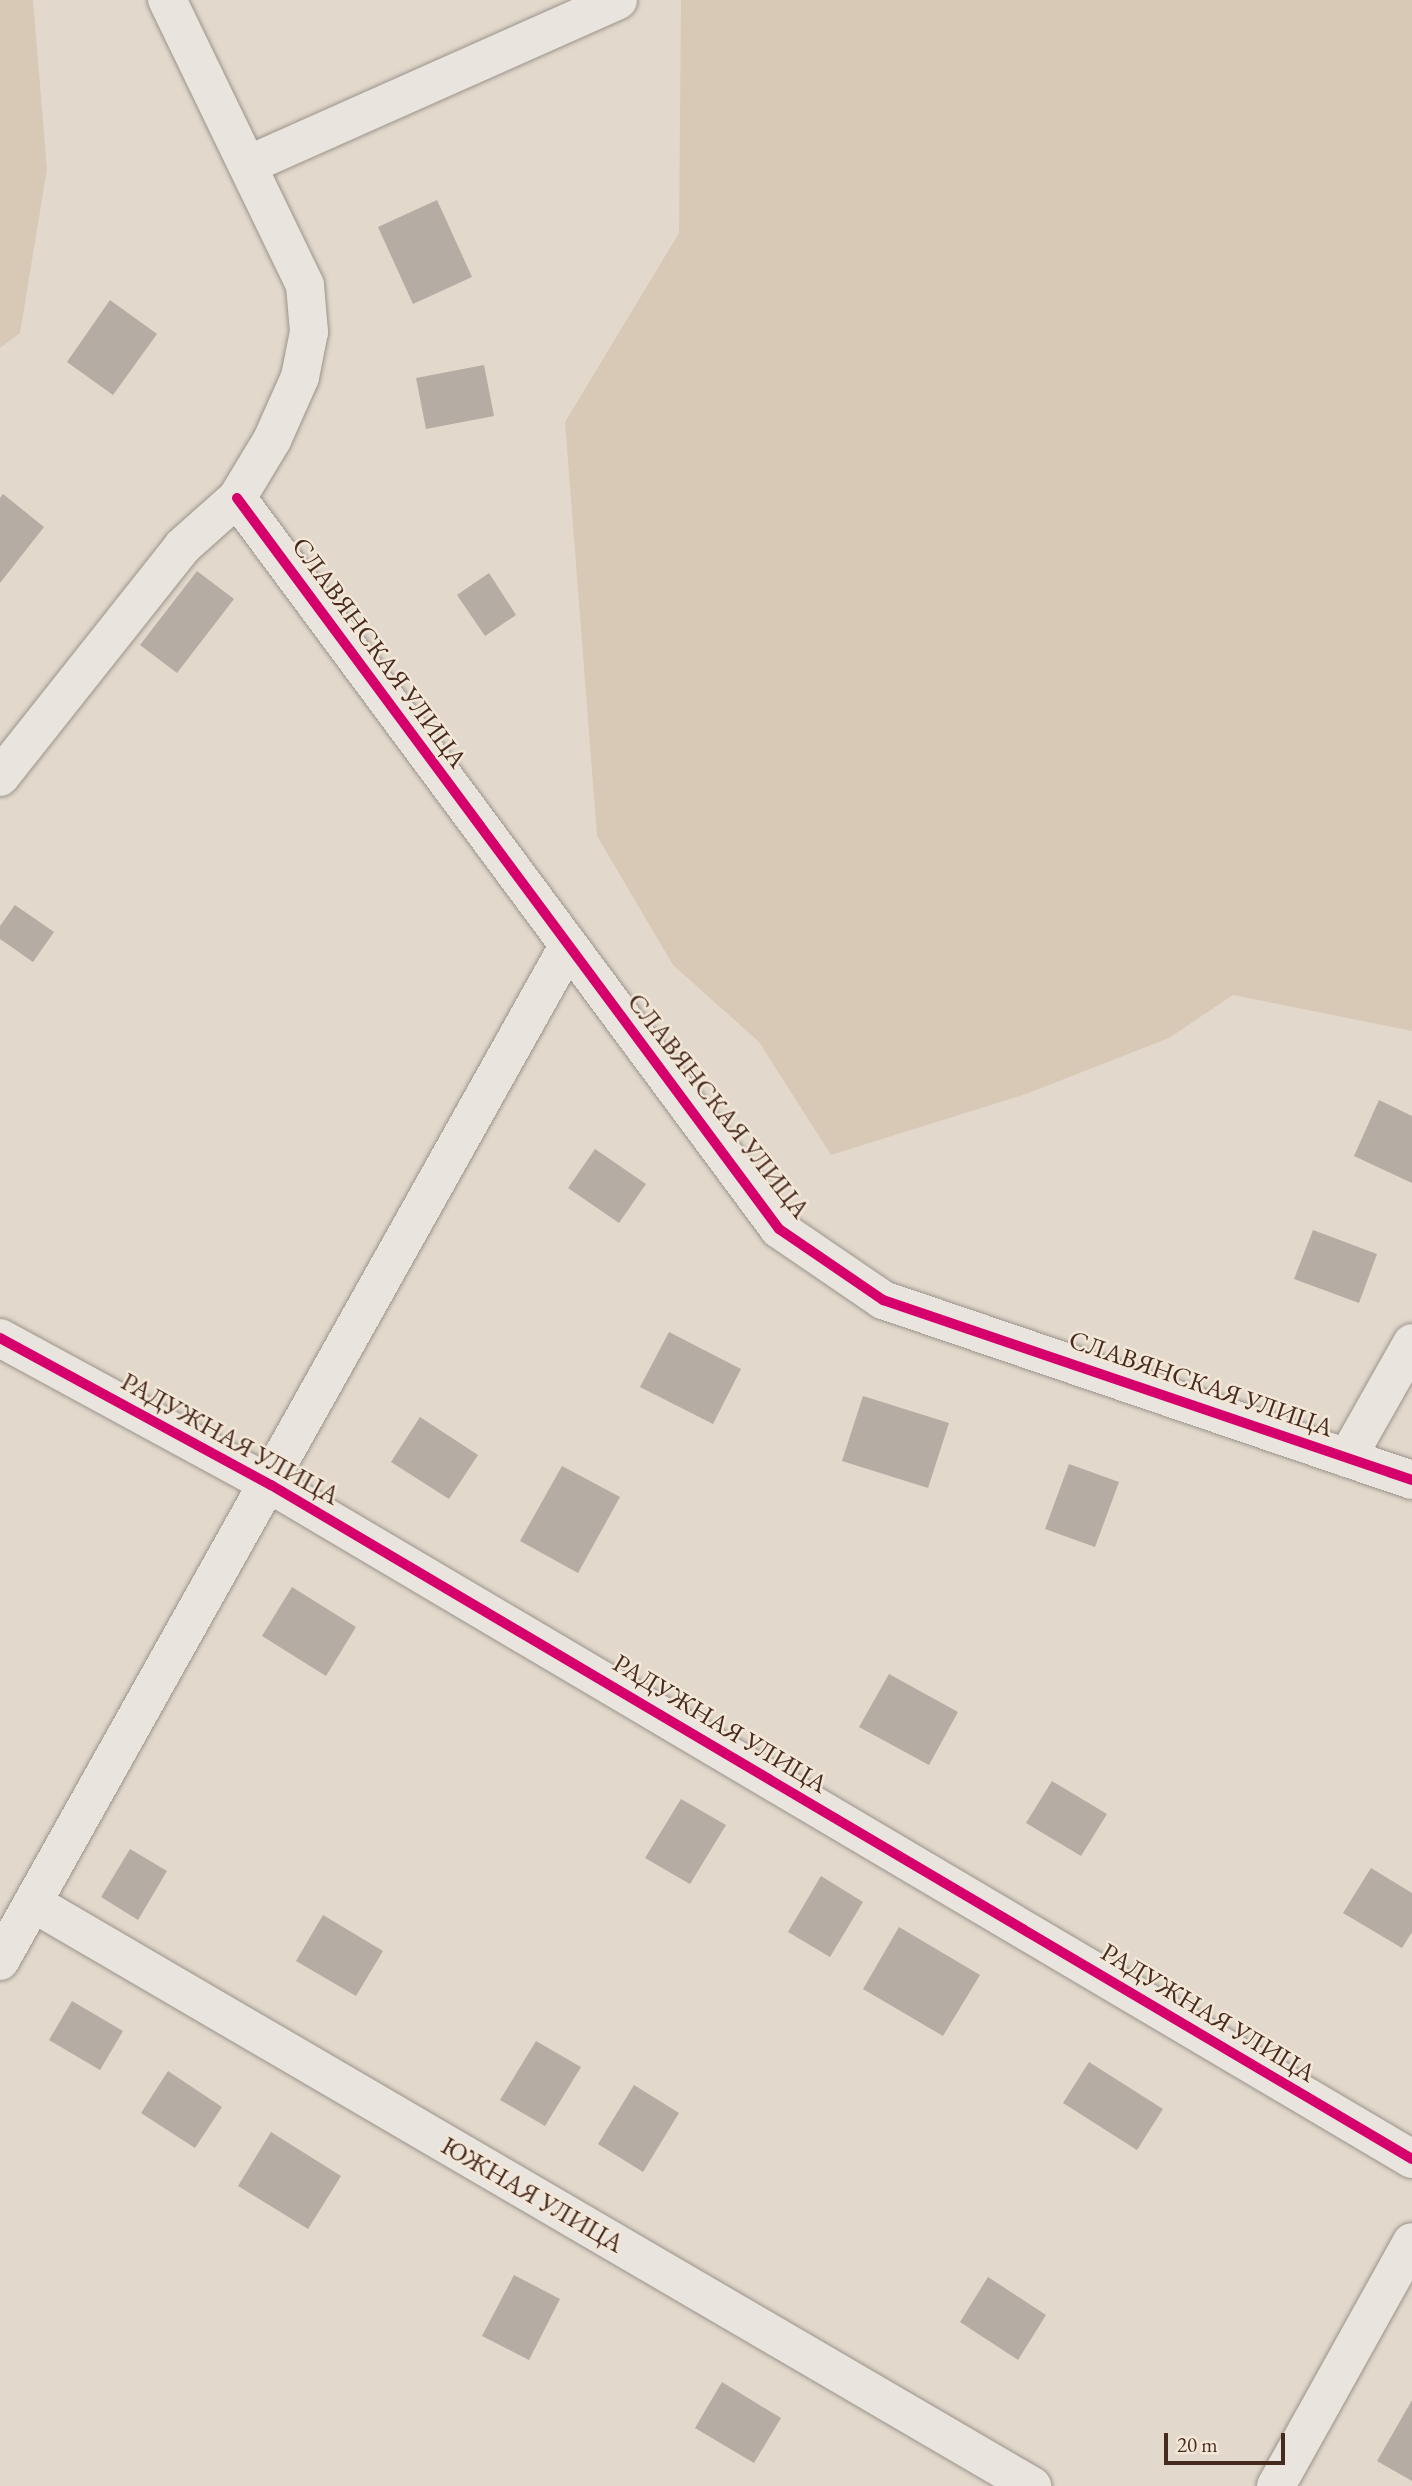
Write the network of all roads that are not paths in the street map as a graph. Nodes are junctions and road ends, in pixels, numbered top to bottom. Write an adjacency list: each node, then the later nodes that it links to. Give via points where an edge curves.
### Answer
1 (167, 0): 3 (street)
2 (618, 0): 3 (street)
3 (248, 165): 4 (street, via 305,285 309,332 294,389 272,440)
4 (237, 498): 5 (street, via 183,547); 6 (street, СЛАВЯНСКАЯ УЛИЦА)
5 (0, 776)
6 (567, 948): 9 (street, СЛАВЯНСКАЯ УЛИЦА, via 779,1229 883,1300); 11 (street)
7 (0, 1338): 11 (street, РАДУЖНАЯ УЛИЦА)
8 (1412, 1343): 9 (street)
9 (1347, 1458): 10 (street, СЛАВЯНСКАЯ УЛИЦА)
10 (1412, 1480)
11 (271, 1485): 12 (street); 14 (street, РАДУЖНАЯ УЛИЦА)
12 (33, 1903): 13 (street); 16 (street, ЮЖНАЯ УЛИЦА)
13 (0, 1961)
14 (1412, 2159)
15 (1412, 2242): 17 (street)
16 (1032, 2486)
17 (1276, 2486)

